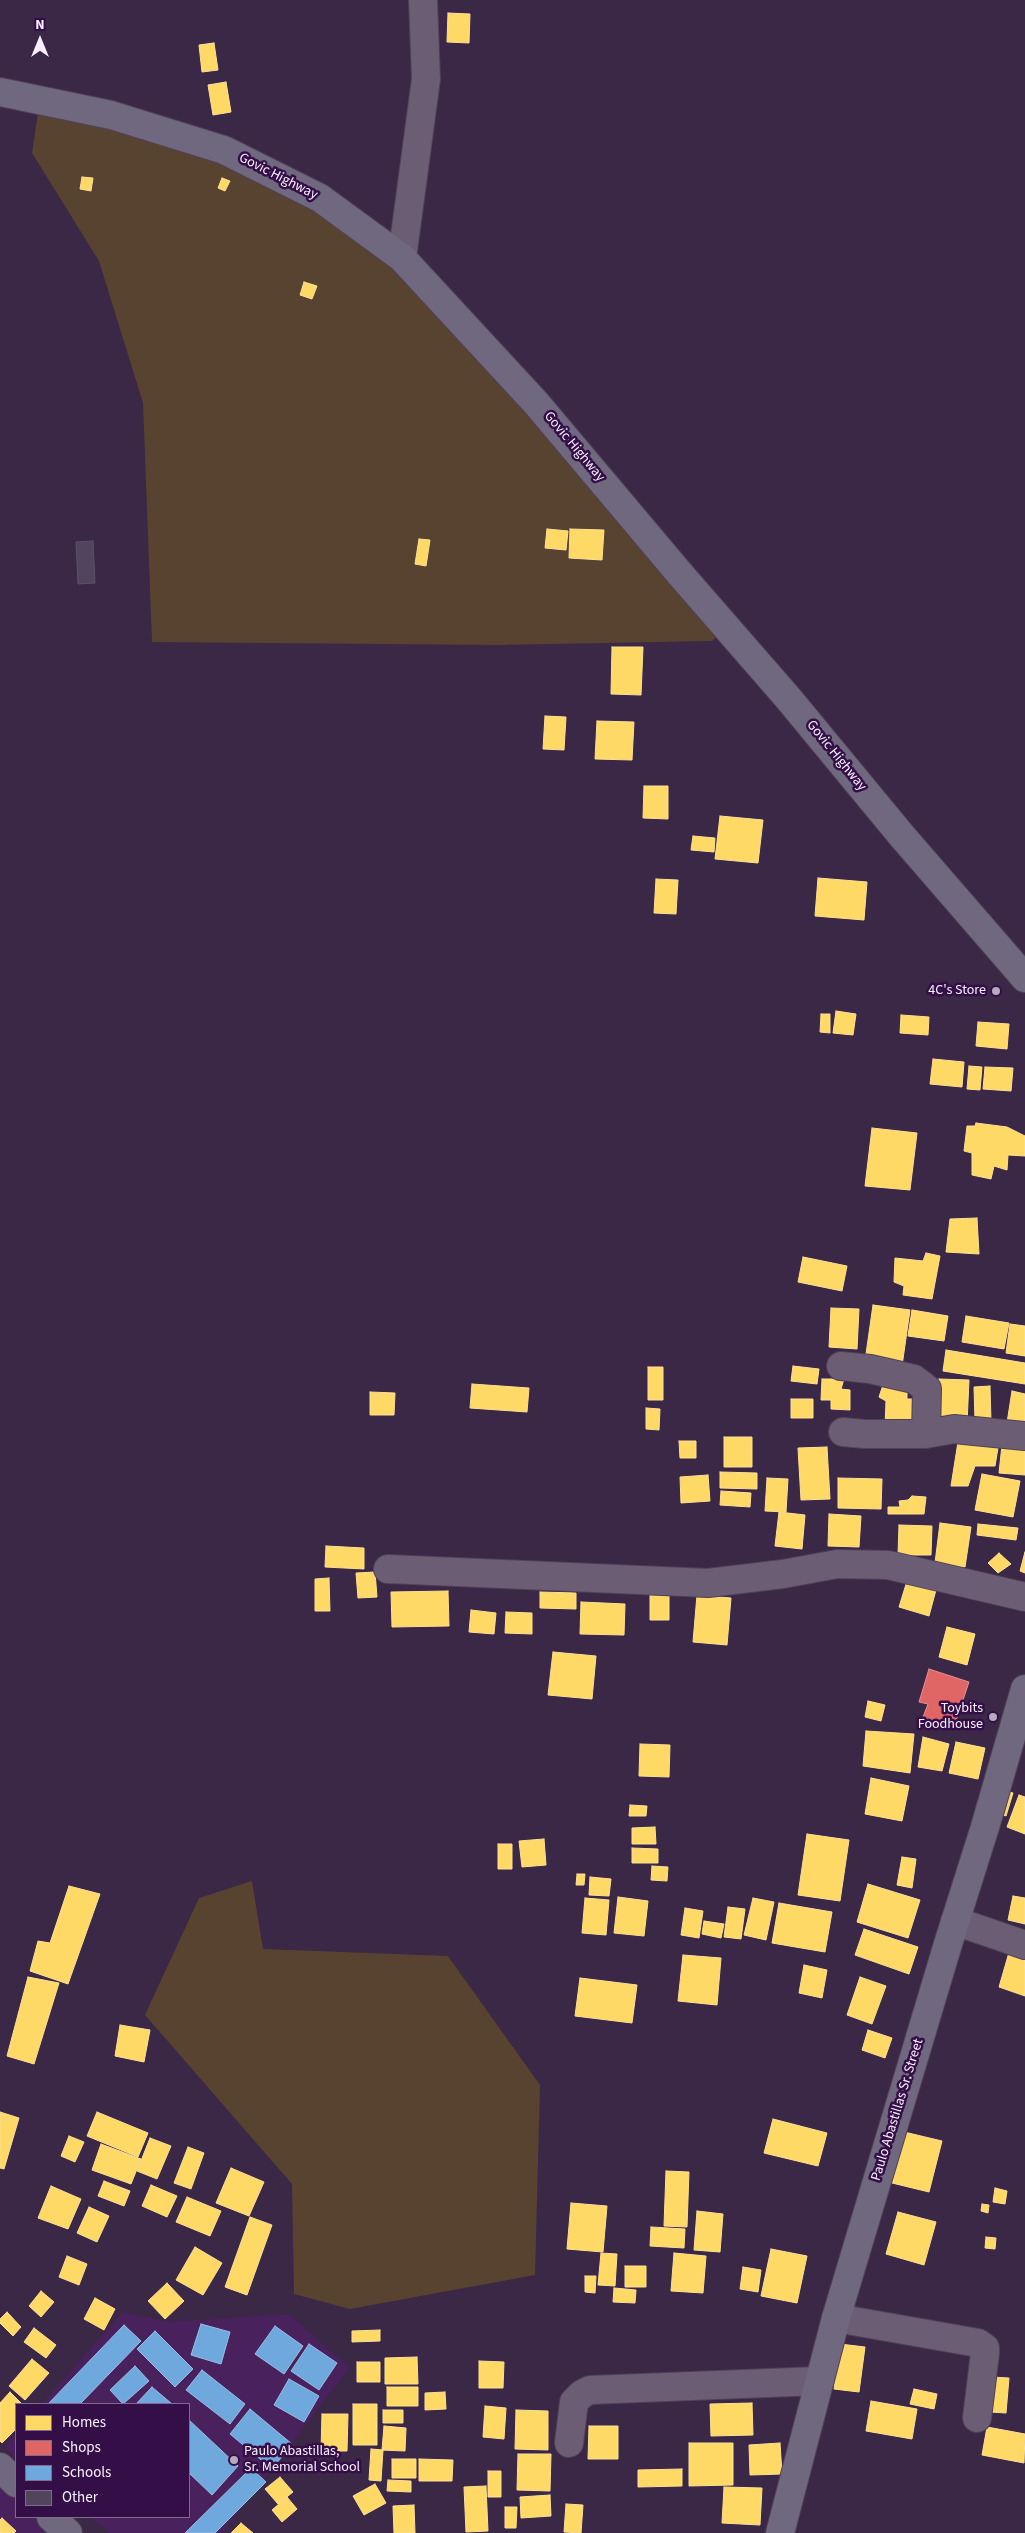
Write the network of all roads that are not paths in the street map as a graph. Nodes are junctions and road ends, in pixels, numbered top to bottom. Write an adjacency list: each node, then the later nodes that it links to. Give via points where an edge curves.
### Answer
1 (423, 0): 3 (street, via 426,79)
2 (0, 92): 3 (main road, Govic Highway, via 111,115 224,150 320,198)
3 (402, 258): 4 (main road, Govic Highway, via 536,403)
4 (1025, 978)
5 (841, 1366): 7 (street, via 914,1379 927,1389)
6 (843, 1432): 7 (street)
7 (926, 1434): 8 (street, via 954,1428)
8 (1025, 1436)
9 (388, 1569): 10 (street, via 708,1583 837,1564 888,1565)
10 (1025, 1597)
11 (1025, 1689): 12 (main road, Paulo Abastillas Sr. Street, via 986,1827)
12 (955, 1921): 13 (street); 14 (main road, Paulo Abastillas Sr. Street)
13 (1025, 1946)
14 (836, 2318): 15 (main road, Paulo Abastillas Sr. Street); 16 (street, via 978,2343 985,2348 985,2353)
15 (819, 2381): 17 (street, via 590,2390 574,2402); 20 (main road, Paulo Abastillas Sr. Street)
16 (977, 2418)
17 (569, 2443)
18 (0, 2467): 19 (main road)
19 (15, 2482)
20 (780, 2533)

